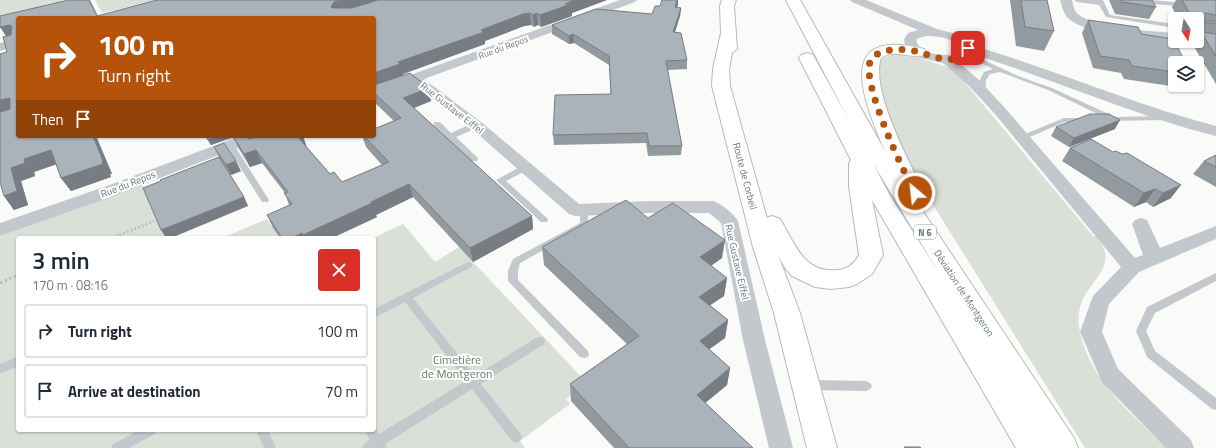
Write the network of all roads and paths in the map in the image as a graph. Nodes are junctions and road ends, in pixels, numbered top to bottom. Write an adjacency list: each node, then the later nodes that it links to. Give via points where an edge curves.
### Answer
1 (631, 0): 20 (street, Rue du Repos)
2 (729, 0): 12 (main road, Route de Corbeil)
3 (1066, 0): 13 (street, via 1071,13 1078,20 1111,29)
4 (1077, 0): 6 (lane)
5 (1133, 0): 9 (lane)
6 (1101, 1): 10 (lane, via 1108,16)
7 (861, 2): 11 (street); 15 (street)
8 (788, 4): 32 (main road, Déviation de Montgeron / N 6); 39 (main road, Déviation de Montgeron / N 6)
9 (1194, 5)
10 (1168, 25)
11 (934, 32): 15 (street, via 925,32); 17 (street, via 954,38)
12 (727, 35): 40 (main road, Route de Corbeil, via 732,86); 53 (main road, Route de Corbeil, via 721,86 764,247)
13 (1168, 36)
14 (16, 43): 16 (street)
15 (915, 44): 18 (street, via 933,58); 39 (main road, via 875,55 870,62 870,70 876,102 888,136 920,203)
16 (0, 47)
17 (967, 51): 18 (street, via 962,57); 19 (lane); 23 (street, via 1021,65)
18 (947, 59): 21 (street)
19 (1002, 70): 21 (lane, via 987,72); 24 (lane)
20 (415, 79): 22 (street, Rue du Repos); 26 (street, Rue Gustave Eiffel)
21 (981, 91): 29 (street)
22 (376, 92)
23 (1167, 118): 24 (lane); 27 (street)
24 (1114, 119): 29 (lane, via 1064,120)
25 (437, 124): 28 (lane)
26 (476, 126): 28 (lane); 34 (street, Rue Gustave Eiffel)
27 (1216, 131)
28 (450, 136): 33 (lane)
29 (1022, 137): 47 (street)
30 (249, 138): 31 (street, Rue du Repos)
31 (230, 145): 35 (lane); 42 (street, Rue du Repos)
32 (859, 157): 40 (main road, via 860,186 871,256 864,268 849,278 815,278 800,270 793,262); 71 (main road, Déviation de Montgeron / N 6, via 916,257)
33 (474, 159)
34 (526, 168): 36 (street, Rue Gustave Eiffel, via 575,210); 37 (lane, via 500,180)
35 (265, 200)
36 (584, 210): 55 (lane, via 584,224 516,261 513,281); 69 (street, Rue Gustave Eiffel, via 713,208 729,221 754,340)
37 (544, 220)
38 (154, 221): 44 (path)
39 (919, 223): 72 (main road, Déviation de Montgeron / N 6)
40 (772, 224): 53 (main road, Route de Corbeil, via 780,254)
41 (1141, 224): 45 (street)
42 (0, 230)
43 (1216, 232): 45 (street)
44 (117, 236)
45 (1154, 258): 47 (street)
46 (468, 265): 51 (lane)
47 (1132, 267): 73 (street, via 1100,301 1091,332 1110,375)
48 (16, 277): 50 (path)
49 (1216, 277): 61 (lane, via 1151,310 1141,331 1151,354)
50 (0, 283)
51 (407, 297): 52 (lane); 58 (lane)
52 (376, 313)
53 (787, 313): 59 (main road, Route de Corbeil)
54 (540, 341): 58 (lane)
55 (584, 354)
56 (16, 362): 57 (lane)
57 (0, 369)
58 (473, 382): 65 (lane); 66 (lane)
59 (806, 385): 60 (lane); 70 (main road, Route de Corbeil)
60 (866, 386)
61 (1216, 405)
62 (147, 432): 67 (lane)
63 (263, 432): 68 (lane)
64 (371, 432): 66 (lane)
65 (516, 437)
66 (376, 446)
67 (117, 448)
68 (270, 448)
69 (781, 448)
70 (822, 448)
71 (1032, 448)
72 (1063, 448)
73 (1182, 448)

